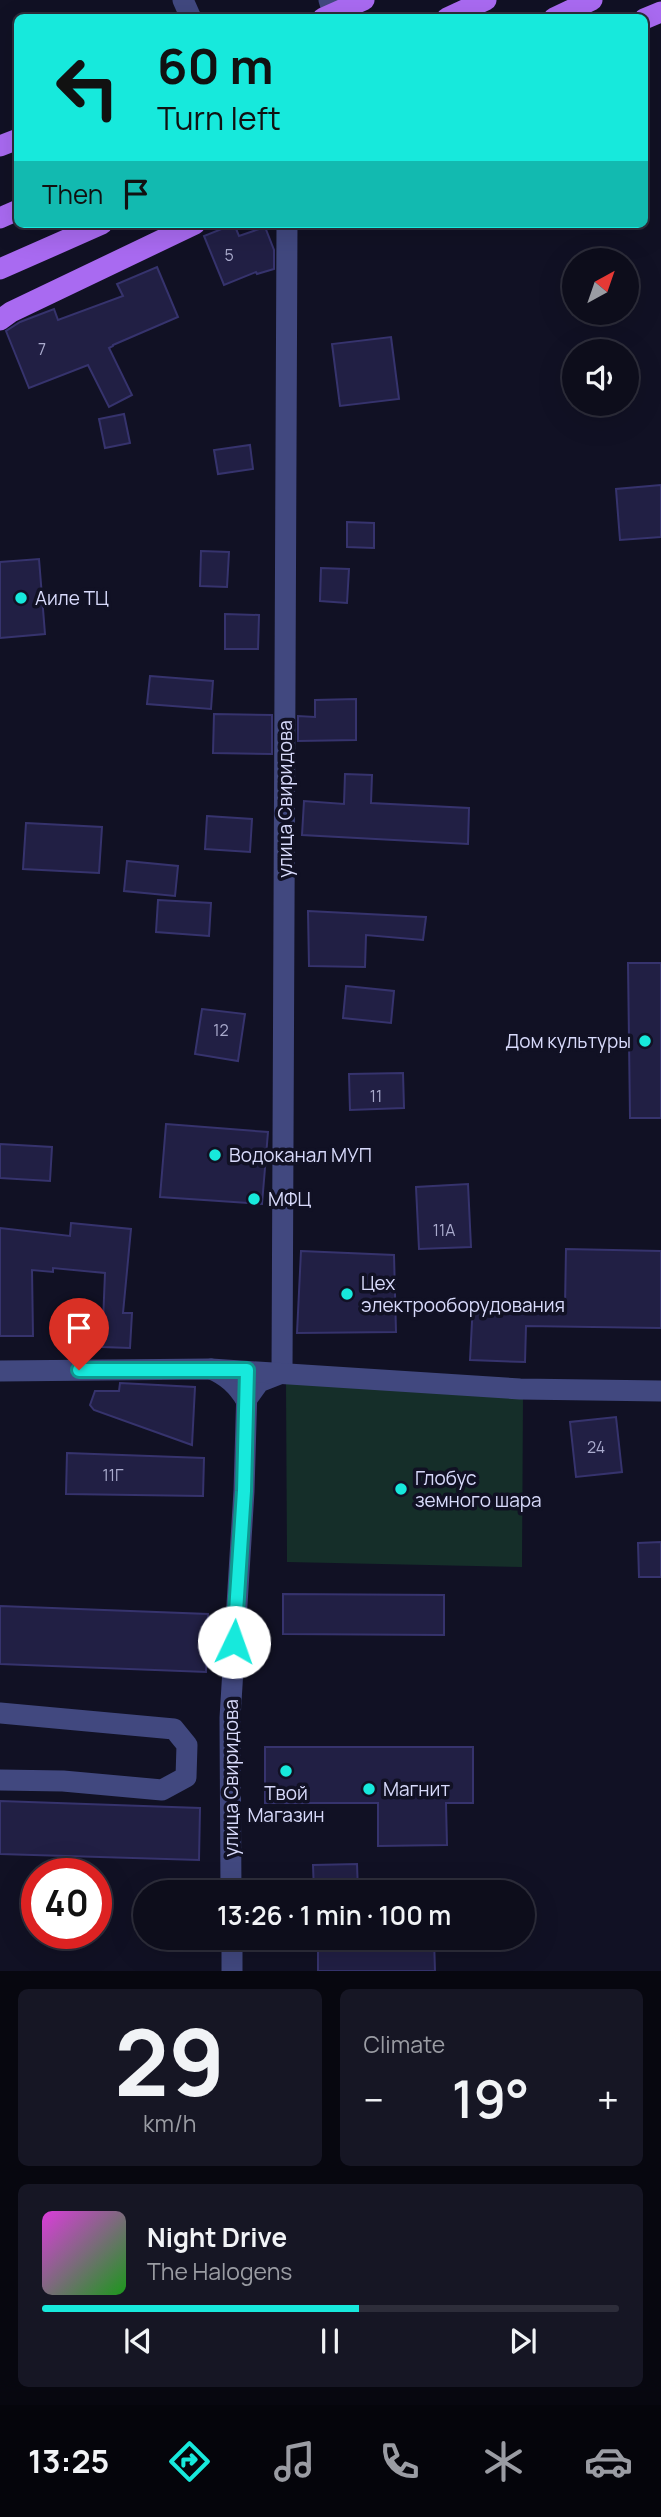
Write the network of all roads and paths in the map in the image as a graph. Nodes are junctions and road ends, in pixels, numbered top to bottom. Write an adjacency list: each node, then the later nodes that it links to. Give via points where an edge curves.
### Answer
1 (364, 0): 4 (main road)
2 (486, 0): 5 (main road)
3 (592, 0): 6 (main road)
4 (328, 10)
5 (456, 14)
6 (562, 14)
7 (93, 228): 10 (main road)
8 (187, 228): 11 (main road)
9 (287, 228): 12 (street, улица Свиридова)
10 (0, 269)
11 (0, 320)
12 (282, 1342): 14 (street, via 268,1361); 16 (street, улица Свиридова); 17 (street, via 294,1363)
13 (211, 1369): 14 (street); 15 (street); 19 (street, via 225,1375)
14 (247, 1370): 16 (street); 19 (street, улица Свиридова)
15 (0, 1371)
16 (282, 1373): 17 (street); 19 (street, via 260,1382)
17 (311, 1377): 18 (street, via 520,1389)
18 (661, 1391)
19 (246, 1400): 22 (street, улица Свиридова, via 230,1717)
20 (0, 1713): 21 (street, via 174,1729 187,1745 186,1777 162,1790)
21 (0, 1780)
22 (231, 1880)
23 (232, 1950): 24 (street)
24 (232, 1971)

